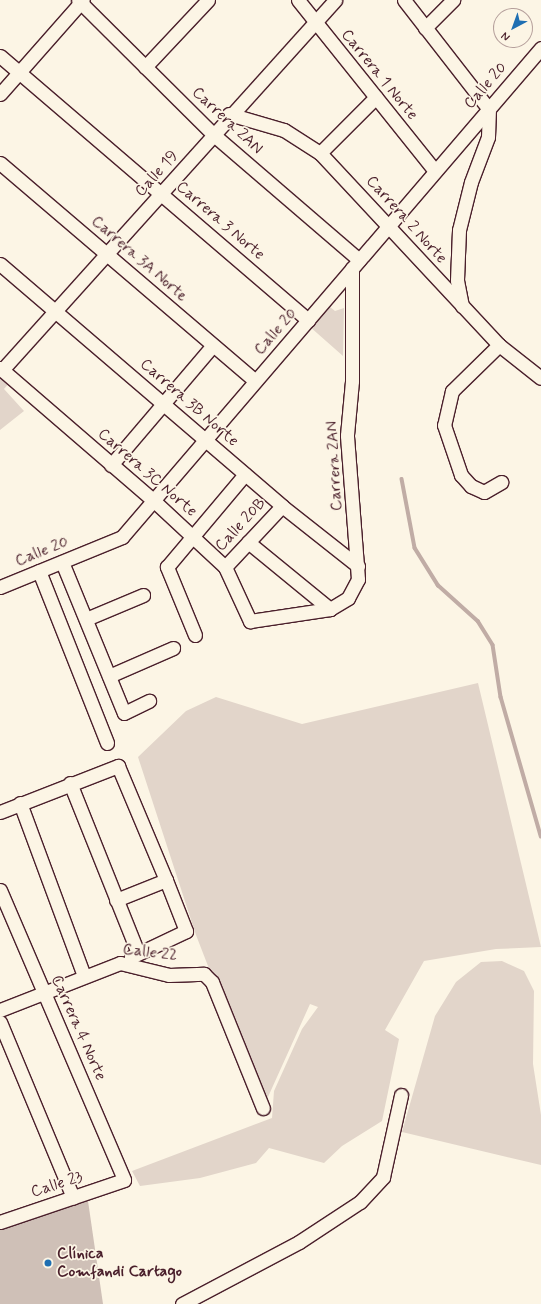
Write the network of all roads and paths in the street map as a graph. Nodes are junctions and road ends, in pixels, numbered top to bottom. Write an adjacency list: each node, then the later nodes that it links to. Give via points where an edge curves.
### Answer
1 (298, 0): 7 (street, Carrera 1 Norte)
2 (334, 0): 7 (street, Calle 19)
3 (404, 0): 8 (street)
4 (453, 0): 8 (street)
5 (81, 1): 11 (street, Carrera 2AN); 12 (street)
6 (206, 1): 11 (street)
7 (313, 21): 14 (street, Carrera 1 Norte); 16 (street, Calle 19)
8 (425, 28): 15 (street)
9 (541, 48): 15 (street, Calle 20)
10 (0, 56): 12 (street, Carrera 3 Norte)
11 (145, 67): 17 (street, Carrera 2AN)
12 (20, 73): 13 (street); 21 (street, Carrera 3 Norte)
13 (0, 94)
14 (376, 97): 18 (street); 20 (street, Carrera 1 Norte)
15 (489, 109): 20 (street, Calle 20); 26 (street, via 488,136 471,182 459,230 457,280)
16 (229, 114): 17 (street, Calle 19); 18 (street, Carrera 2 Norte, via 284,130)
17 (215, 136): 21 (street, Calle 19); 25 (street, Carrera 2AN)
18 (320, 153): 22 (street, Carrera 2 Norte)
19 (0, 163): 23 (street, Carrera 3A Norte)
20 (435, 171): 22 (street, Calle 20)
21 (162, 193): 23 (street, Calle 19); 28 (street, Carrera 3 Norte)
22 (389, 226): 25 (street, Calle 20); 26 (street, Carrera 2 Norte)
23 (107, 254): 27 (street, Calle 19); 29 (street, Carrera 3A Norte)
24 (0, 264): 27 (street, Carrera 3B Norte)
25 (356, 264): 28 (street, Calle 20); 44 (street, Carrera 2AN, via 352,381 347,435)
26 (462, 307): 30 (street, Carrera 2 Norte)
27 (55, 311): 31 (street, Calle 19); 34 (street, Carrera 3B Norte)
28 (308, 320): 33 (street, Calle 20)
29 (213, 345): 33 (street, Carrera 3A Norte); 34 (street)
30 (499, 345): 32 (street, Carrera 2 Norte); 38 (street, via 452,391 444,425 461,475 471,486 484,492)
31 (1, 369): 36 (street, Carrera 3C Norte)
32 (541, 378)
33 (255, 381): 35 (street, Calle 20)
34 (162, 403): 35 (street, Carrera 3B Norte); 36 (street)
35 (206, 440): 37 (street, Carrera 3B Norte); 39 (street, Calle 20)
36 (111, 465): 39 (street, Carrera 3C Norte)
37 (245, 474): 40 (street, Carrera 3B Norte); 41 (street)
38 (501, 482)
39 (153, 500): 41 (street, Carrera 3C Norte); 43 (street, Calle 20, via 122,538)
40 (282, 506): 42 (street, Calle 20B); 44 (street, Carrera 3B Norte)
41 (193, 537): 45 (street, Carrera 3C Norte); 51 (street, via 167,567)
42 (248, 542): 45 (street, Calle 20B); 49 (street)
43 (62, 562): 46 (street, Calle 20); 50 (street)
44 (358, 566): 49 (street, Carrera 2AN, via 358,579 348,598)
45 (225, 567): 49 (street, Carrera 3C Norte, via 250,621)
46 (39, 571): 47 (street, Calle 20); 55 (street)
47 (0, 587)
48 (143, 595): 50 (street)
49 (330, 609)
50 (86, 619): 53 (street)
51 (194, 635)
52 (174, 648): 53 (street)
53 (109, 676): 54 (street, via 124,713)
54 (149, 701)
55 (107, 744)
56 (70, 783): 57 (street); 59 (street, via 118,766); 61 (street)
57 (20, 803): 58 (street); 64 (street)
58 (0, 812)
59 (166, 880): 61 (street); 62 (street, via 186,931)
60 (0, 890): 65 (street, Carrera 4 Norte)
61 (116, 900): 62 (street)
62 (138, 953): 63 (street)
63 (120, 963): 64 (street, Calle 22); 69 (street, Calle 22, via 169,975 196,972 207,977)
64 (84, 976): 65 (street, Calle 22)
65 (43, 991): 66 (street, Calle 22); 70 (street, Carrera 4 Norte)
66 (0, 1010)
67 (0, 1022): 71 (street)
68 (401, 1095): 73 (street, via 383,1177 360,1202 299,1242)
69 (263, 1108)
70 (124, 1180): 71 (street, Calle 23)
71 (73, 1197): 72 (street, Calle 23)
72 (0, 1222)
73 (182, 1304)

